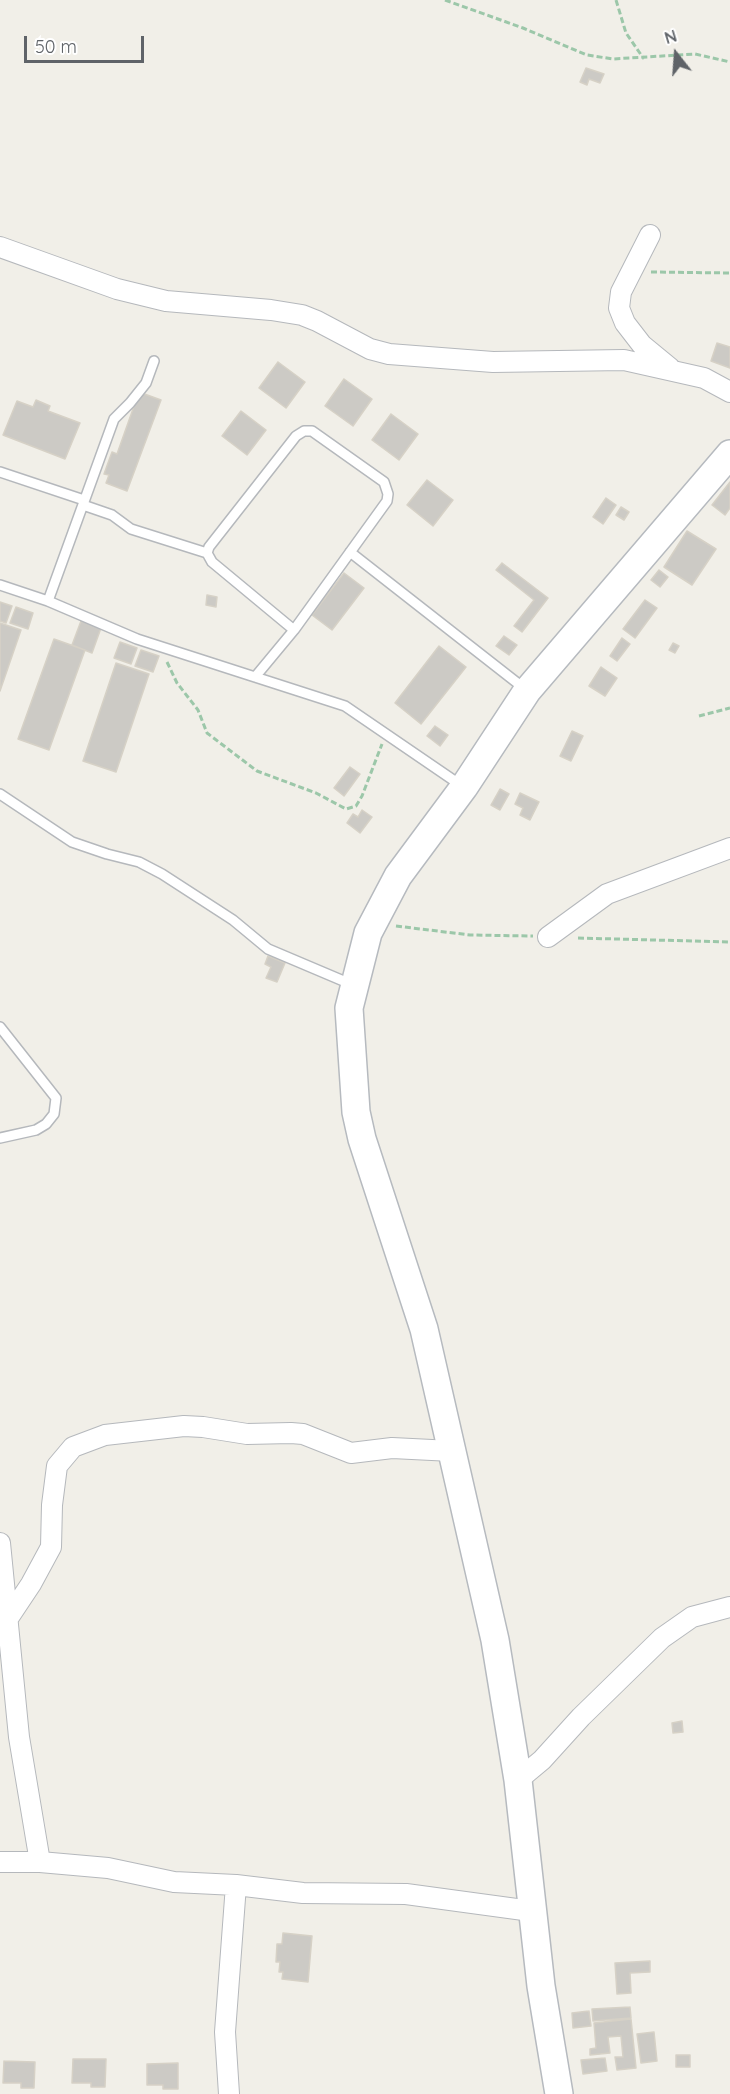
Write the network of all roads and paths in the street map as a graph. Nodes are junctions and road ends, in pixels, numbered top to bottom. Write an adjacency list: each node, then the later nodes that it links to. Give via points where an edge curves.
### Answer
1 (445, 0): 3 (path, via 587,55)
2 (616, 0): 3 (path, via 626,33)
3 (644, 59): 4 (path, via 695,54)
4 (730, 62)
5 (650, 236): 7 (street)
6 (0, 247): 10 (street, via 117,289 166,301 302,315 370,349 389,354 493,362 624,360)
7 (631, 272): 8 (path); 10 (street, via 621,292 619,308 625,323 642,345)
8 (730, 273)
9 (154, 361): 14 (lane, via 146,383 114,419)
10 (672, 370): 11 (street, via 704,378)
11 (730, 392)
12 (730, 454): 22 (street)
13 (0, 472): 14 (lane)
14 (84, 503): 16 (lane, via 120,519 132,529); 18 (lane)
15 (350, 552): 16 (lane, via 387,501 384,482 312,430 304,430); 19 (lane); 22 (lane)
16 (207, 553): 19 (lane, via 212,562)
17 (0, 585): 18 (lane)
18 (48, 601): 20 (lane)
19 (294, 630): 21 (lane)
20 (162, 646): 21 (lane); 25 (path, via 172,675 198,710 207,733 256,771 316,793 346,809 356,806 362,796)
21 (255, 677): 25 (lane, via 345,706)
22 (527, 691): 26 (street)
23 (730, 708): 24 (path)
24 (699, 716)
25 (386, 733): 26 (lane)
26 (464, 787): 30 (street, via 393,885 368,933)
27 (0, 794): 30 (lane, via 72,842 139,862 162,874 233,920 268,949)
28 (730, 848): 29 (street, via 607,894)
29 (548, 937)
30 (355, 986): 33 (street, via 350,1008 356,1112 424,1329)
31 (0, 1027): 32 (lane, via 56,1098 54,1114 46,1124)
32 (0, 1138)
33 (452, 1451): 36 (street, via 392,1448 351,1453 303,1434 247,1434 184,1426 105,1435 73,1447 57,1466 51,1547); 37 (street, via 495,1640)
34 (0, 1543): 36 (street)
35 (730, 1607): 37 (street, via 692,1617 662,1638)
36 (9, 1617): 39 (street, via 19,1737)
37 (518, 1780): 41 (street)
38 (0, 1862): 39 (street)
39 (40, 1862): 40 (street, via 108,1868 174,1882)
40 (236, 1885): 41 (street, via 303,1893 406,1894); 42 (street, via 225,2032)
41 (531, 1911): 43 (street)
42 (229, 2094)
43 (559, 2094)

